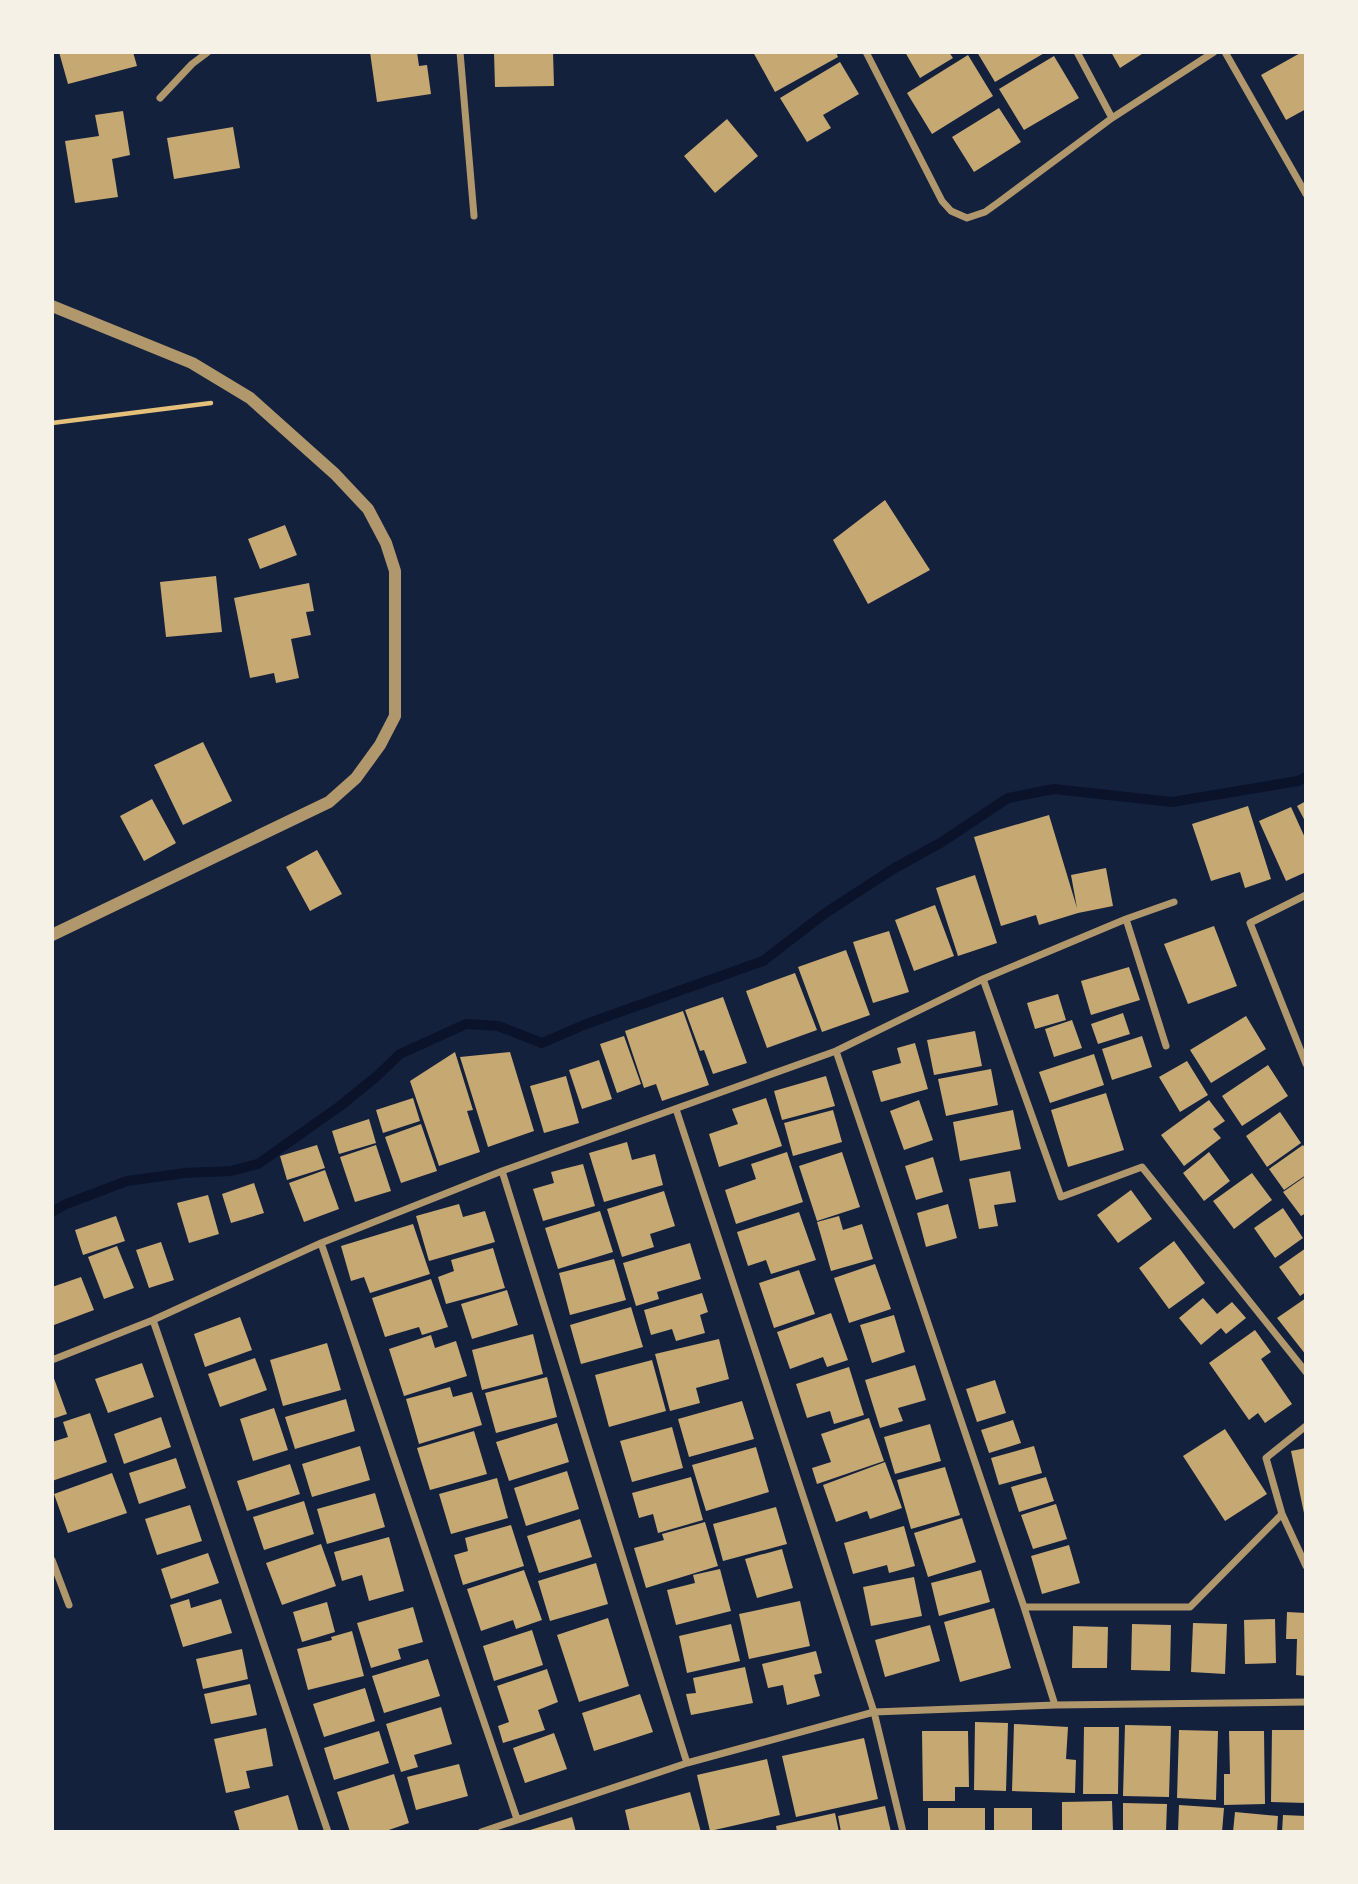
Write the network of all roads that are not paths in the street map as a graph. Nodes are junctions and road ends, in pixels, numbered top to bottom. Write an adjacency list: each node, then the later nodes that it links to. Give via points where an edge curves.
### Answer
1 (208, 52): 7 (street)
2 (460, 52): 10 (street)
3 (866, 52): 8 (street, via 942,201 959,216 985,212)
4 (1077, 52): 8 (street)
5 (1214, 52): 8 (street)
6 (1225, 52): 9 (street)
7 (160, 98)
8 (1112, 118)
9 (1306, 194)
10 (474, 216)
11 (52, 306): 15 (street, via 192,363 250,398 368,509 395,571 395,716 356,779 329,802)
12 (1306, 895): 19 (street, via 1250,923)
13 (1174, 902): 14 (street)
14 (1126, 919): 16 (street); 17 (street)
15 (52, 935)
16 (983, 979): 18 (street); 25 (street, via 1061,1197 1142,1167)
17 (1166, 1046)
18 (836, 1051): 20 (street); 31 (street)
19 (1306, 1064)
20 (676, 1109): 21 (street); 34 (street)
21 (502, 1171): 22 (street); 35 (street)
22 (321, 1243): 23 (street); 36 (street)
23 (153, 1321): 24 (street); 37 (street)
24 (52, 1360)
25 (1306, 1372)
26 (1306, 1426): 27 (street, via 1266,1458)
27 (1282, 1514): 29 (street); 31 (street, via 1190,1607)
28 (52, 1560): 30 (street)
29 (1306, 1566)
30 (69, 1605)
31 (1024, 1607): 33 (street)
32 (1306, 1702): 33 (street)
33 (1055, 1705): 34 (street)
34 (874, 1712): 35 (street); 39 (street)
35 (687, 1763): 36 (street)
36 (517, 1819): 38 (street)
37 (328, 1832)
38 (481, 1832)
39 (903, 1832)

